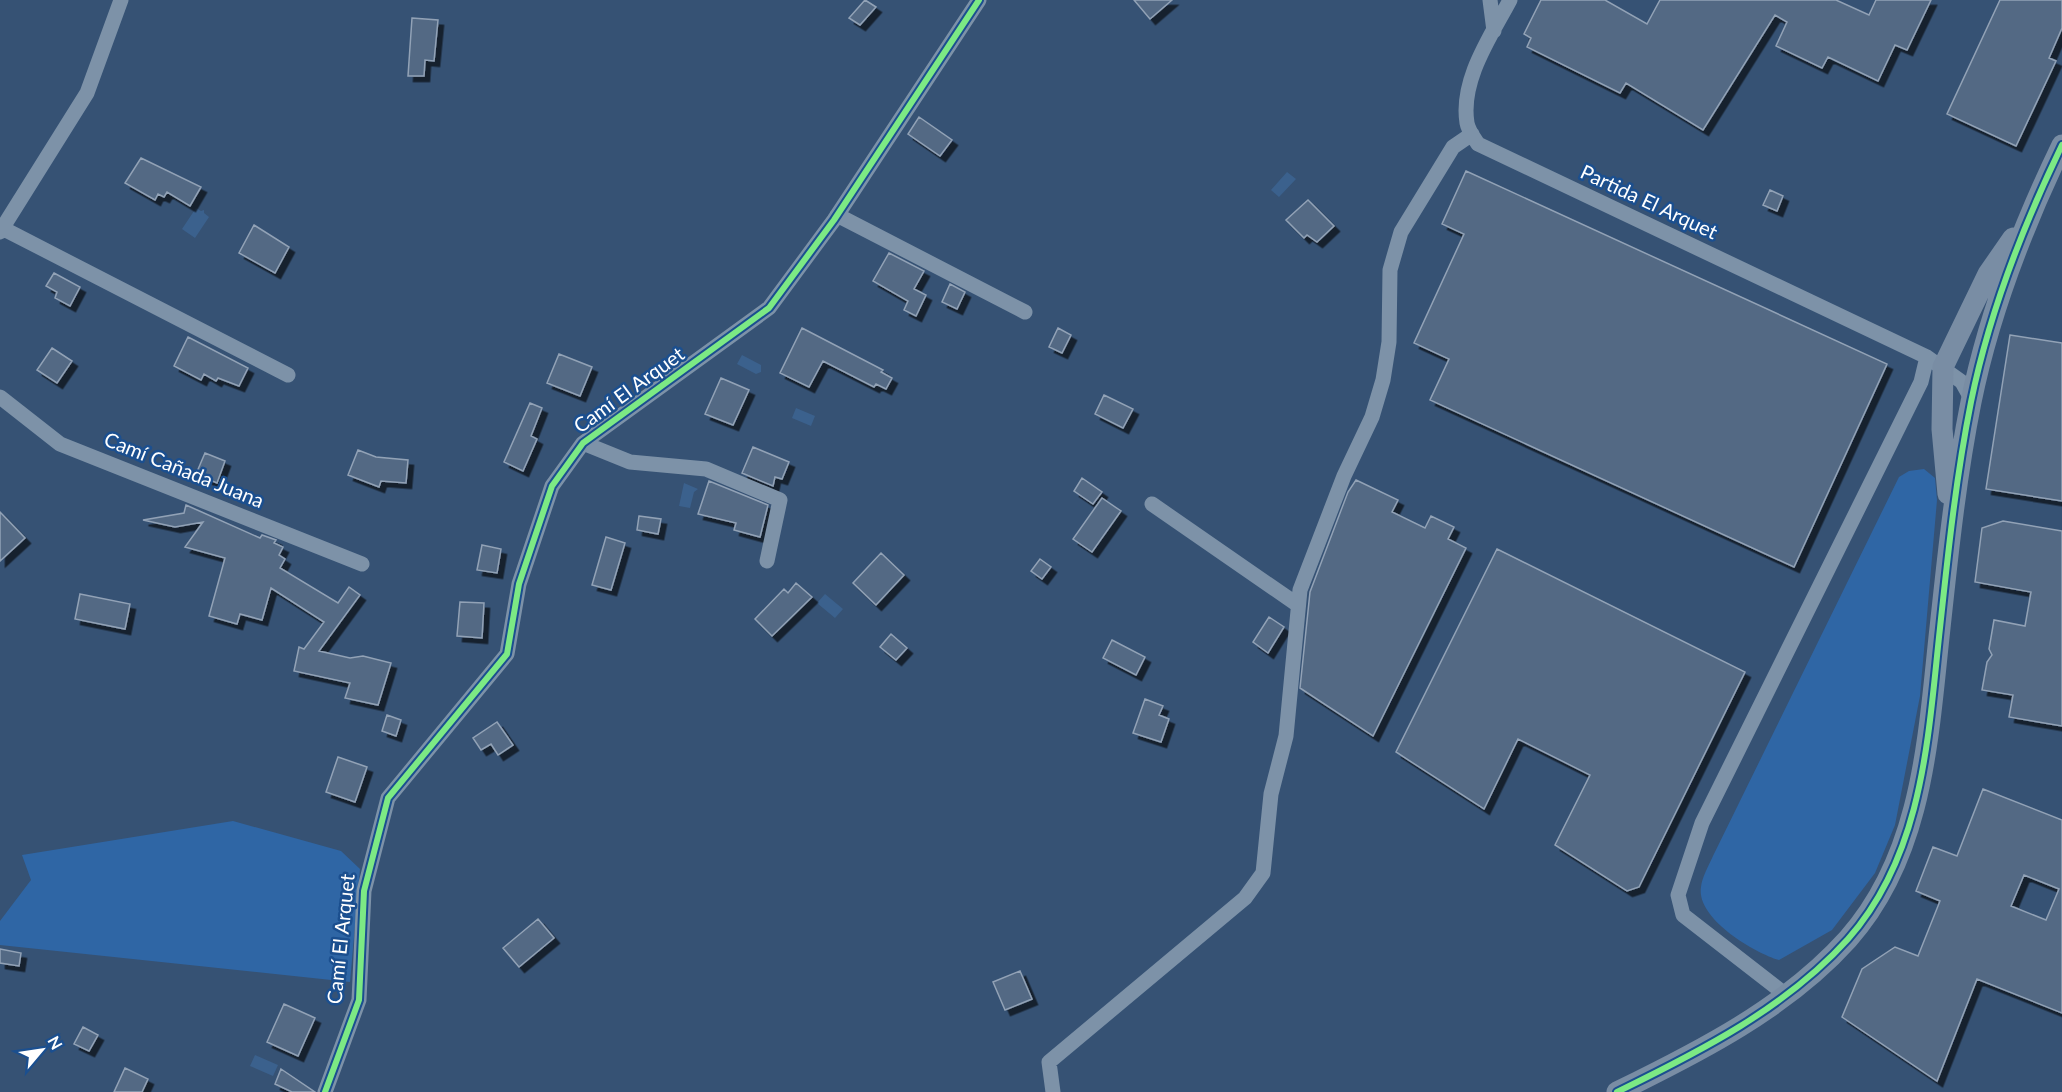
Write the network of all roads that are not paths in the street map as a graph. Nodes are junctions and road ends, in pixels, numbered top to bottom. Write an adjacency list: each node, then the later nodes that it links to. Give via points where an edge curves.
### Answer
1 (121, 0): 10 (street, via 87,93)
2 (980, 0): 8 (street, Camí El Arquet)
3 (1490, 0): 5 (street)
4 (1510, 0): 5 (street)
5 (1494, 31): 6 (street, via 1467,96 1467,125)
6 (1472, 134): 12 (street, Partida El Arquet, via 1478,144); 21 (street, via 1453,147 1401,232 1390,270 1389,342 1383,380 1372,417 1313,555)
7 (2062, 145): 9 (street)
8 (837, 215): 11 (street); 16 (street, Camí El Arquet, via 769,308)
9 (2028, 215): 12 (street); 15 (street)
10 (1, 230): 13 (street)
11 (1026, 312)
12 (1935, 362): 15 (street, Partida El Arquet, via 1962,382); 18 (street); 22 (street, via 1921,382 1702,823 1678,895 1683,915)
13 (288, 375)
14 (0, 397): 20 (street, Camí Cañada Juana, via 60,444)
15 (1971, 400): 18 (street)
16 (583, 443): 19 (street, via 630,462 706,469 780,500); 23 (street, Camí El Arquet, via 552,486 519,584 507,654 388,798 363,891 359,1000)
17 (1152, 504): 21 (street)
18 (1951, 525): 22 (street, via 1924,768 1907,836 1881,892 1849,938)
19 (767, 561)
20 (363, 564)
21 (1298, 605): 24 (street, via 1286,736 1271,794 1263,873 1245,898 1049,1062)
22 (1786, 995): 25 (street, via 1736,1029)
23 (325, 1092)
24 (1053, 1092)
25 (1617, 1092)

